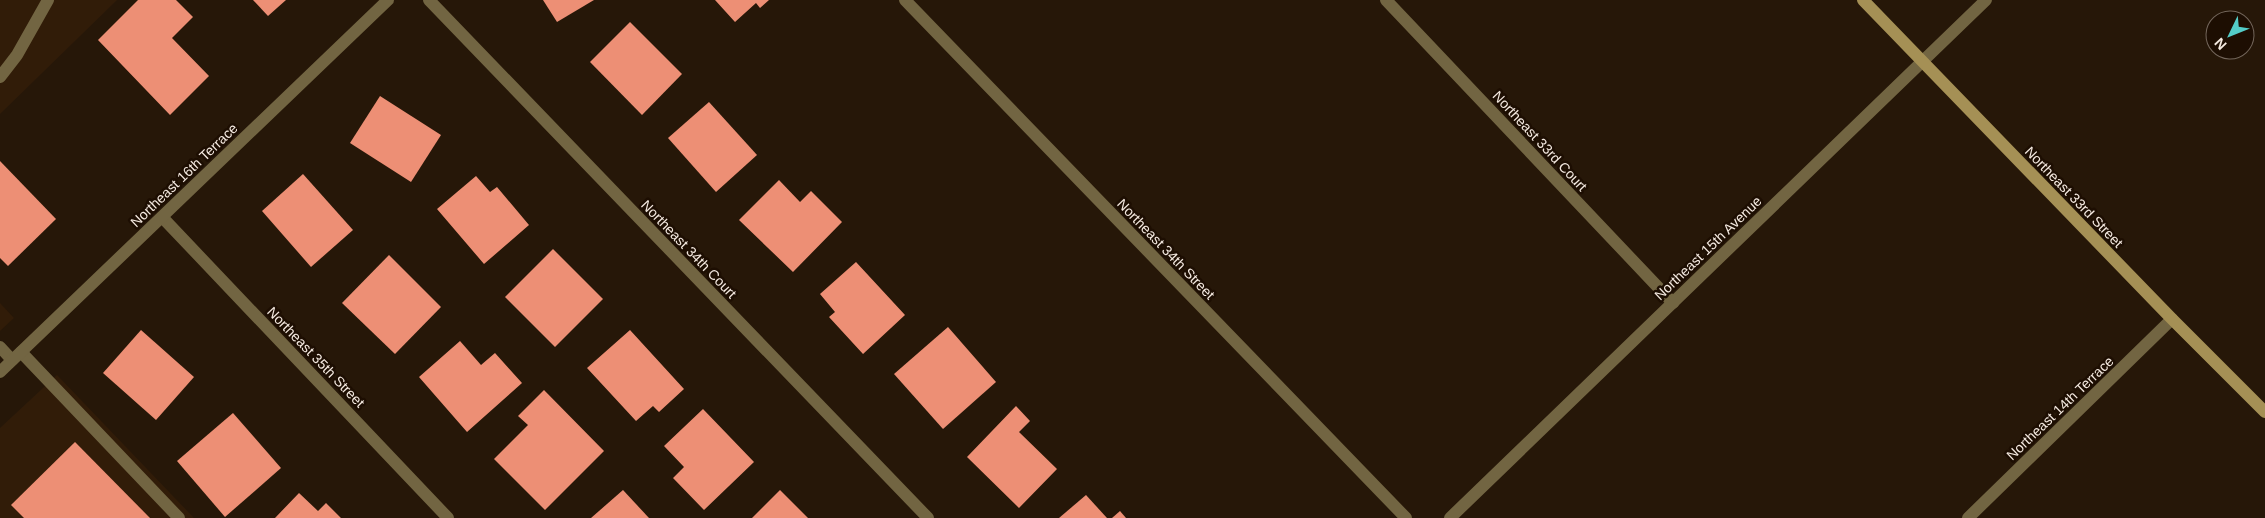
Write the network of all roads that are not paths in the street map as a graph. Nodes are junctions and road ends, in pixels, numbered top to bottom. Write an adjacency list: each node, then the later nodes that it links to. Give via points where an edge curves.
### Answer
1 (48, 0): 9 (street, via 17,55)
2 (388, 0): 10 (street, Northeast 16th Terrace)
3 (429, 0): 19 (street, Northeast 34th Court)
4 (905, 0): 20 (street, Northeast 34th Street)
5 (1386, 0): 11 (street, Northeast 33rd Court)
6 (1863, 0): 8 (street, Northeast 33rd Street)
7 (1986, 0): 8 (street, Northeast 15th Avenue)
8 (1922, 62): 11 (street, Northeast 15th Avenue); 12 (street, Northeast 33rd Street)
9 (0, 77)
10 (162, 217): 14 (street, Northeast 16th Terrace); 18 (street, Northeast 35th Street)
11 (1673, 302): 21 (street, Northeast 15th Avenue)
12 (2172, 320): 16 (street, Northeast 33rd Street); 22 (street, Northeast 14th Terrace)
13 (0, 347): 14 (street)
14 (17, 356): 15 (street, Northeast 16th Terrace); 17 (street)
15 (0, 372)
16 (2265, 412)
17 (179, 518)
18 (448, 518)
19 (928, 518)
20 (1406, 518)
21 (1450, 518)
22 (1968, 518)

